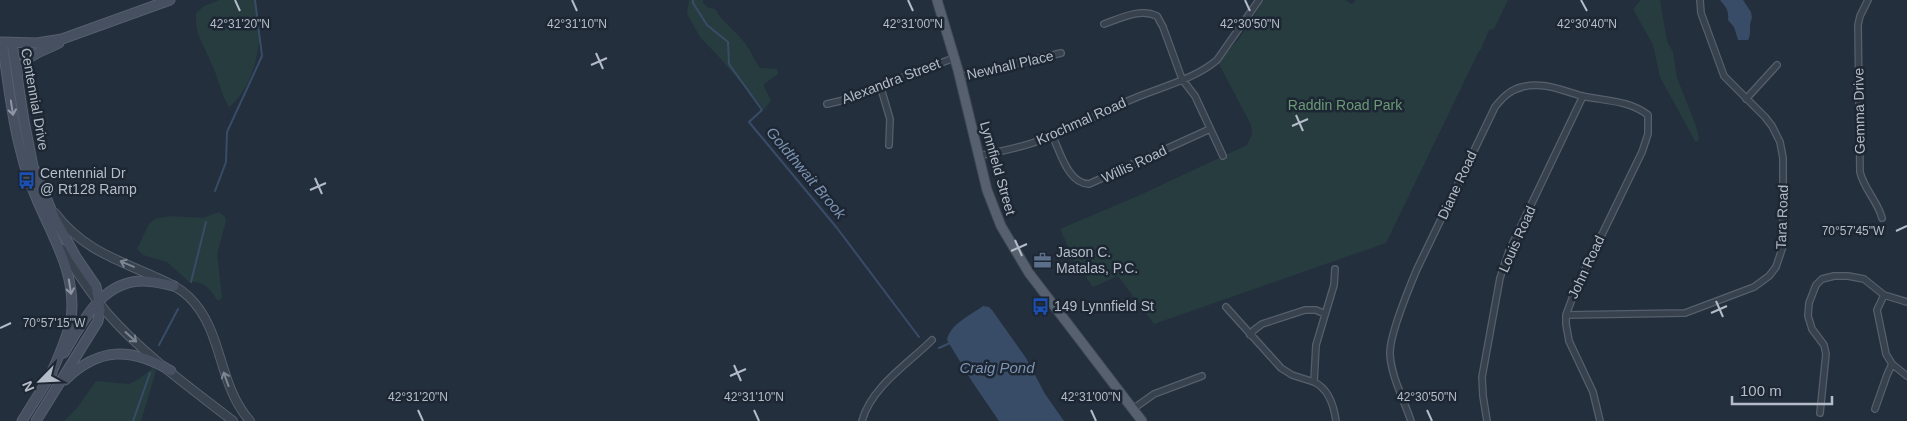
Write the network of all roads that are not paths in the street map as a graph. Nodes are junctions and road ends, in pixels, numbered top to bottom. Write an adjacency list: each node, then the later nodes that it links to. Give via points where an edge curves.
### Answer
1 (170, 0): 7 (main road)
2 (937, 0): 11 (main road, Lynnfield Street)
3 (1259, 0): 15 (street, Krochmal Road, via 1217,60)
4 (1700, 0): 18 (street, Tara Road, via 1701,13 1724,76)
5 (1868, 0): 27 (street, Gemma Drive, via 1858,25 1860,172)
6 (1104, 24): 15 (street, via 1136,13 1148,12 1157,16)
7 (80, 34): 9 (main road, via 49,42); 13 (main road, via 26,60 21,64)
8 (1, 42): 9 (main road); 28 (main road, Centennial Drive, one-way to 28, via 21,151 38,203)
9 (12, 43): 13 (main road, Centennial Drive)
10 (1061, 53): 14 (street, Newhall Place)
11 (954, 58): 14 (main road, Lynnfield Street); 16 (street, Alexandra Street)
12 (1777, 65): 18 (street)
13 (17, 77): 26 (main road, Centennial Drive, via 29,150)
14 (960, 77): 24 (main road, Lynnfield Street)
15 (1182, 79): 21 (street, via 1195,96); 22 (street, Krochmal Road)
16 (880, 85): 19 (street, Alexandra Street); 23 (street, via 890,120)
17 (1583, 96): 20 (street, Diane Road, via 1624,103); 56 (street, Diane Road, via 1547,86 1524,86 1508,92 1490,116 1417,269 1393,338 1391,362); 57 (street, Louis Road, via 1509,251 1500,278 1482,377)
18 (1746, 100): 36 (street, Tara Road, via 1772,126 1782,150 1783,246 1776,267 1769,276 1745,291 1685,313)
19 (827, 104)
20 (1648, 116): 36 (street, John Road, via 1648,134 1642,152 1576,288)
21 (1210, 129): 22 (street, Willis Road, via 1089,184 1080,183 1073,176); 25 (street)
22 (1052, 135): 24 (street, Krochmal Road)
23 (889, 145)
24 (978, 156): 46 (main road, Lynnfield Street, via 996,214 1018,256)
25 (1223, 156)
26 (47, 200): 30 (street, Centennial Drive, one-way to 26, via 88,245 64,225); 32 (main road, via 60,229 96,286)
27 (1882, 218)
28 (57, 240): 32 (street, Centennial Drive); 41 (main road, one-way to 41, via 69,281 71,309 63,348)
29 (1335, 270): 35 (street)
30 (174, 286): 32 (main road, via 145,281 128,283 108,292); 52 (street, Centennial Drive, one-way to 30, via 232,395 204,316 188,296)
31 (1884, 295): 33 (street); 39 (street, via 1877,310 1886,354); 48 (street, via 1864,280 1848,276 1826,278 1816,285 1808,316 1826,354)
32 (98, 301): 40 (street, Centennial Drive, one-way to 40, via 124,331); 41 (main road); 45 (main road, via 98,321)
33 (1907, 302)
34 (1226, 307): 37 (street)
35 (1325, 314): 37 (street, via 1305,310 1262,324); 44 (street, via 1316,345)
36 (1566, 316): 58 (street, John Road, via 1569,341 1593,392)
37 (1250, 335): 44 (street, via 1286,372)
38 (932, 340): 53 (street, via 876,393)
39 (1892, 364): 43 (street); 47 (street)
40 (171, 371): 45 (main road, via 142,356 102,357 73,372); 51 (street, Centennial Drive)
41 (50, 376): 49 (main road)
42 (1202, 376): 46 (street, via 1154,394)
43 (1907, 376)
44 (1314, 382): 55 (street, via 1328,395)
45 (52, 393): 50 (main road)
46 (1133, 409): 54 (main road, Lynnfield Street)
47 (1875, 409)
48 (1820, 414)
49 (22, 421)
50 (36, 421)
51 (233, 421)
52 (250, 421)
53 (862, 421)
54 (1142, 421)
55 (1336, 421)
56 (1411, 421)
57 (1487, 421)
58 (1600, 421)

